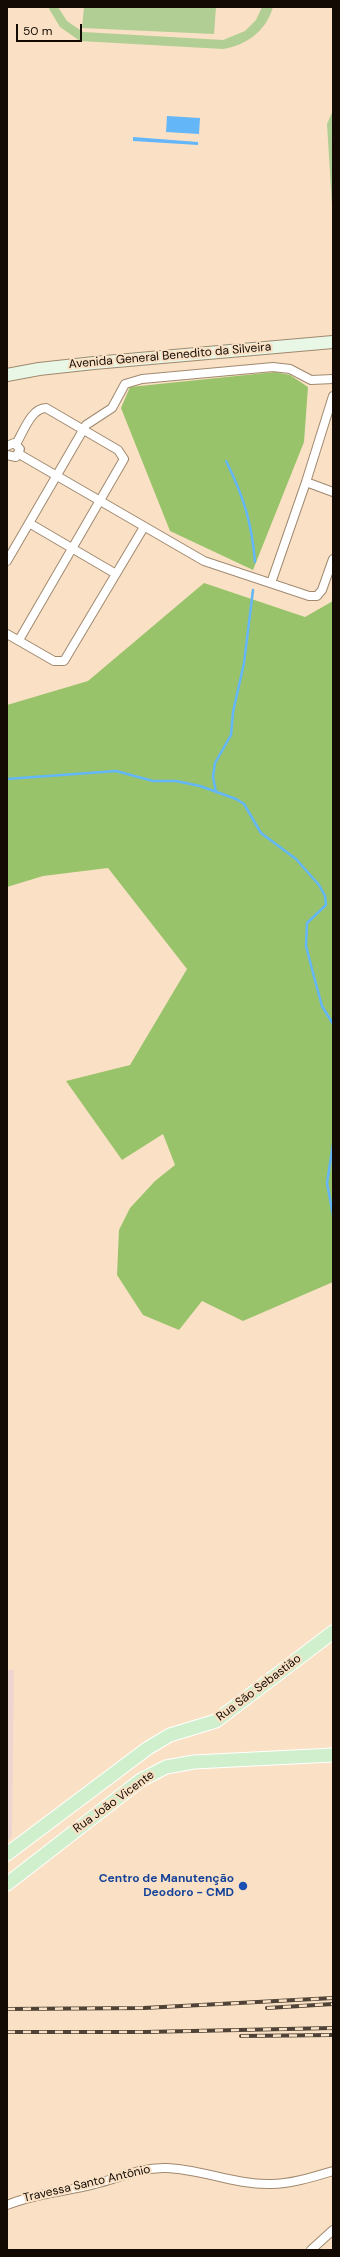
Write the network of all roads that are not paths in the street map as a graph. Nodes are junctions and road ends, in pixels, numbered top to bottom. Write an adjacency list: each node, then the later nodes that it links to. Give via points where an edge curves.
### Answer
1 (333, 342): 2 (main road, Avenida General Benedito da Silveira, via 94,363)
2 (7, 375)
3 (333, 379): 5 (street, via 311,380 290,369 273,367 133,380 122,386 112,408 90,422)
4 (333, 396): 10 (street)
5 (84, 430): 6 (street, via 52,410 42,408); 9 (street); 12 (street, via 118,450 124,459)
6 (10, 444): 7 (street, via 20,449)
7 (19, 454): 8 (street); 9 (street)
8 (8, 458)
9 (56, 476): 12 (street); 13 (street)
10 (306, 482): 11 (street); 19 (street)
11 (333, 492)
12 (100, 502): 14 (street); 15 (street)
13 (29, 523): 15 (street); 17 (street)
14 (144, 527): 18 (street); 19 (street, via 204,561)
15 (73, 548): 18 (street); 21 (street)
16 (333, 559): 19 (street, via 322,590 317,596 309,596)
17 (7, 561)
18 (116, 574): 21 (street, via 64,661 54,661)
19 (271, 583)
20 (7, 634): 21 (street)
21 (19, 640)
22 (333, 1632): 23 (main road, Rua São Sebastião, via 222,1717 210,1724)
23 (178, 1732): 25 (main road, Rua João Vicente, via 134,1757)
24 (333, 1755): 26 (main road, Rua João Vicente, via 194,1762 162,1769 129,1788)
25 (7, 1854)
26 (7, 1884)
27 (333, 2171): 28 (street, Travessa Santo Antônio, via 270,2184 233,2180 184,2169 147,2169 95,2184 30,2196)
28 (7, 2205)
29 (333, 2230): 30 (street)
30 (311, 2250)

